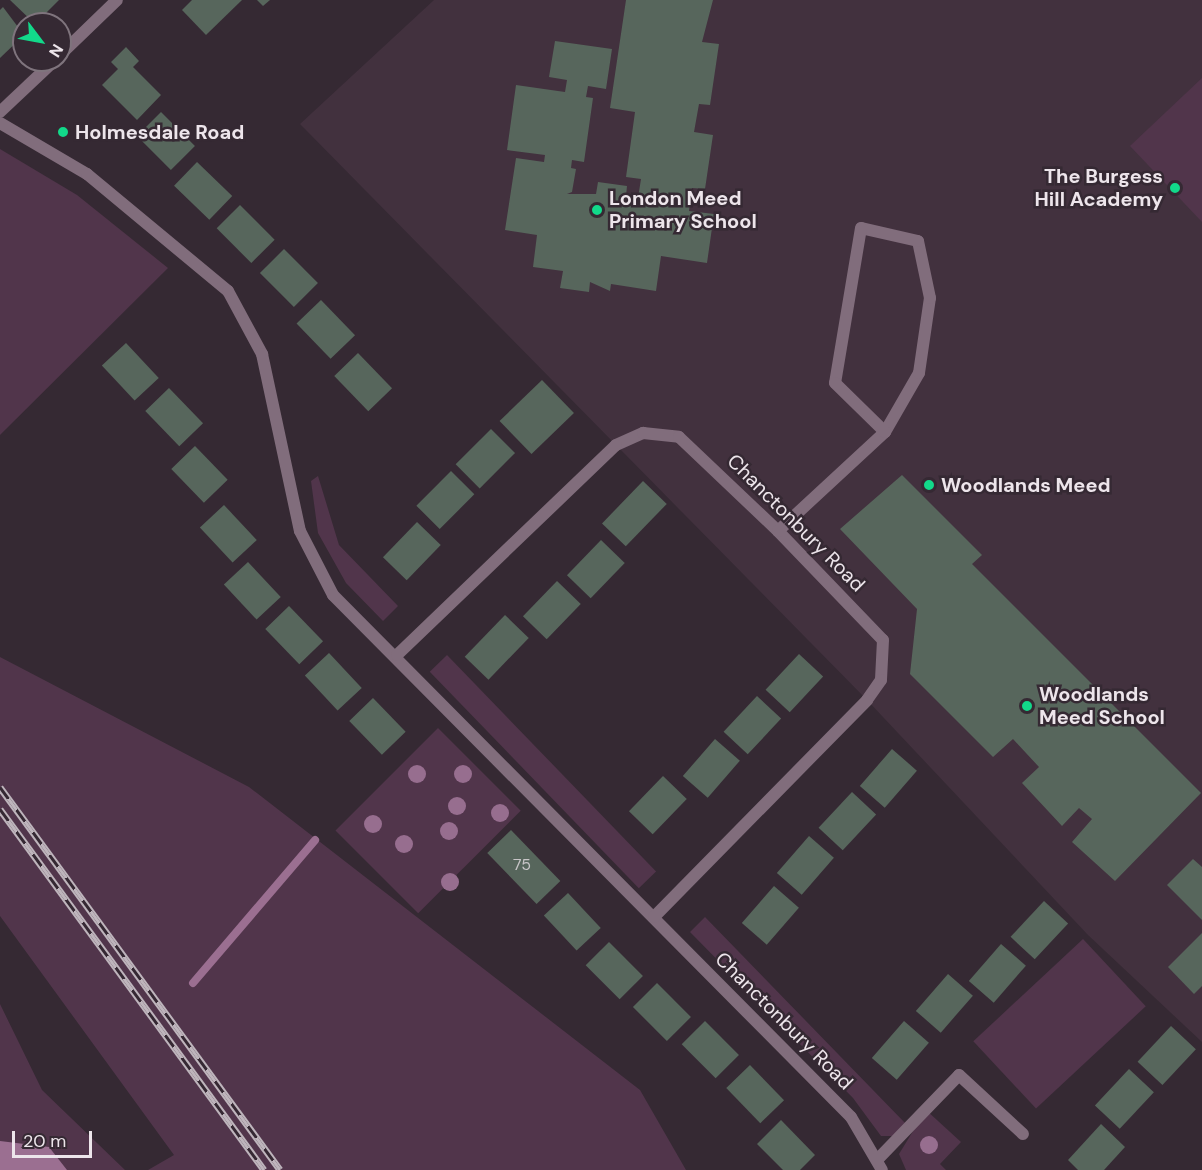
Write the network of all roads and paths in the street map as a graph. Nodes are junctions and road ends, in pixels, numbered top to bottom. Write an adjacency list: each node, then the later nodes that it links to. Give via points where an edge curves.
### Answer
1 (117, 0): 2 (street)
2 (72, 43)
3 (42, 72): 4 (street)
4 (0, 112)
5 (0, 123): 8 (street, Chanctonbury Road, via 87,174 228,291 262,354 300,531 333,595)
6 (885, 432): 6 (street, via 919,373 930,297 918,241 861,228 835,383); 7 (street)
7 (778, 531): 8 (street, Chanctonbury Road, via 679,437 643,433 616,445); 9 (street, Chanctonbury Road, via 883,640 881,680 867,700)
8 (397, 655): 9 (street, Chanctonbury Road)
9 (654, 917): 11 (street, Chanctonbury Road, via 851,1117)
10 (1023, 1134): 11 (street, Chanctonbury Road, via 959,1075)
11 (879, 1165)

